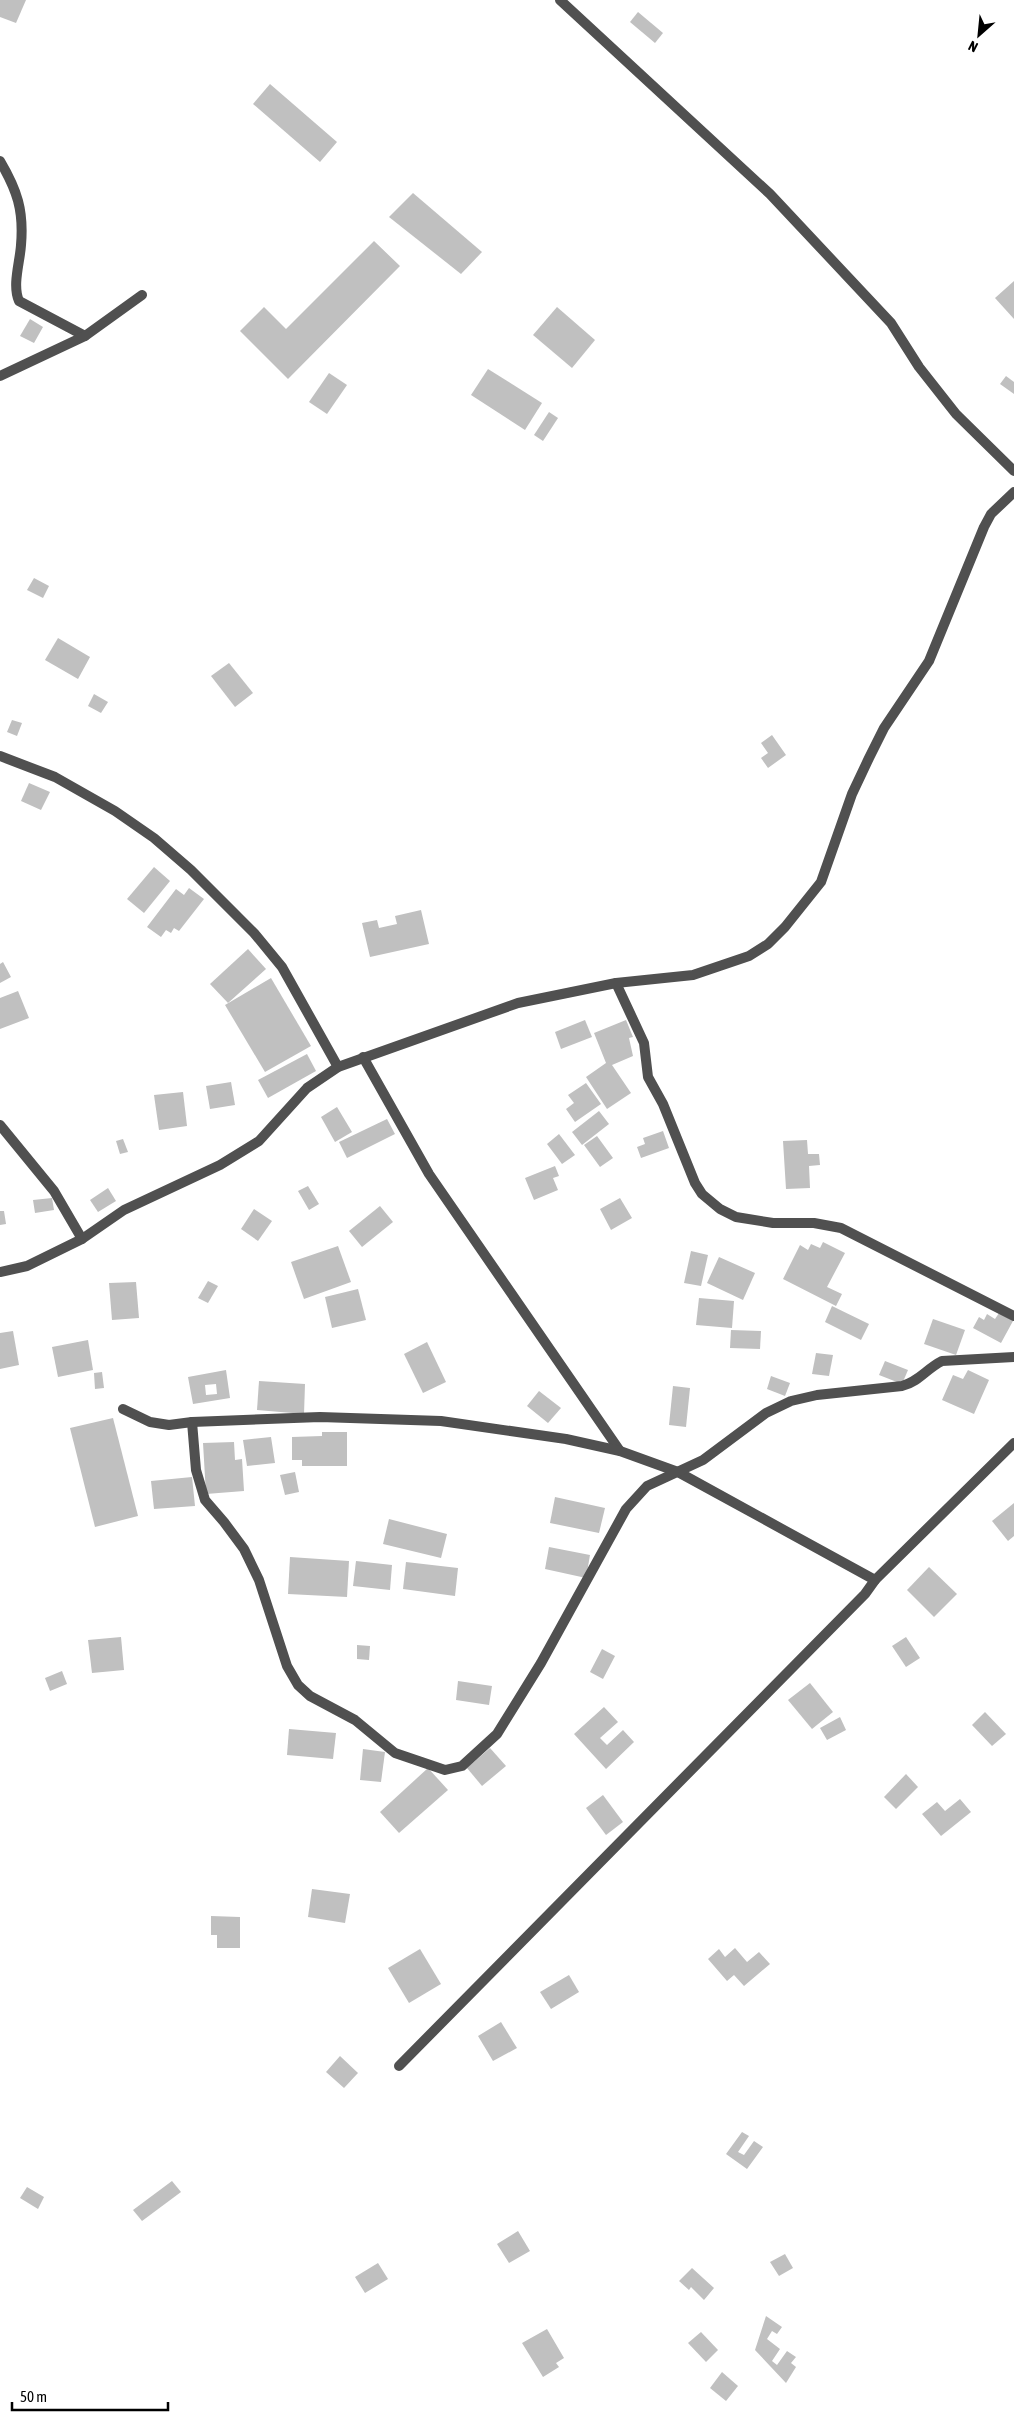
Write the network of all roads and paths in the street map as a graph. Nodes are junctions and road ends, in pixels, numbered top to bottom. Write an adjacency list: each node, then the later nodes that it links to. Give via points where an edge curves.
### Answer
1 (560, 0): 6 (street, via 770,194 890,323 956,414)
2 (0, 160): 4 (street, via 18,196 21,210 16,294 19,302)
3 (142, 295): 4 (street)
4 (85, 336): 5 (street)
5 (0, 376)
6 (1014, 471)
7 (1014, 492): 9 (street, via 984,527 929,661 868,758 821,882 806,904 768,944 749,956 693,976)
8 (0, 756): 11 (street, via 55,777 115,811 154,838 191,870 254,933 282,967)
9 (616, 983): 10 (street, via 518,1003); 15 (street, via 644,1043 648,1077 663,1104 695,1183 711,1202 736,1217 841,1228)
10 (363, 1057): 11 (street); 20 (street, via 429,1174)
11 (338, 1067): 13 (street, via 306,1088 259,1141 220,1165 124,1210)
12 (0, 1124): 13 (street, via 54,1191)
13 (82, 1239): 14 (street, via 27,1266)
14 (0, 1272)
15 (1014, 1316)
16 (1014, 1357): 21 (street, via 942,1361 915,1382 902,1386 817,1395 792,1401 766,1413 703,1460)
17 (123, 1410): 18 (street, via 161,1425)
18 (192, 1422): 20 (street, via 320,1417 441,1421 566,1439); 21 (street, via 196,1470 205,1500 252,1564 287,1666 298,1685 318,1701 355,1720 395,1754 445,1770 462,1766 498,1734 626,1509 647,1486)
19 (1014, 1443): 22 (street)
20 (620, 1451): 21 (street)
21 (678, 1472): 22 (street)
22 (875, 1580): 23 (street, via 852,1608)
23 (399, 2066)

